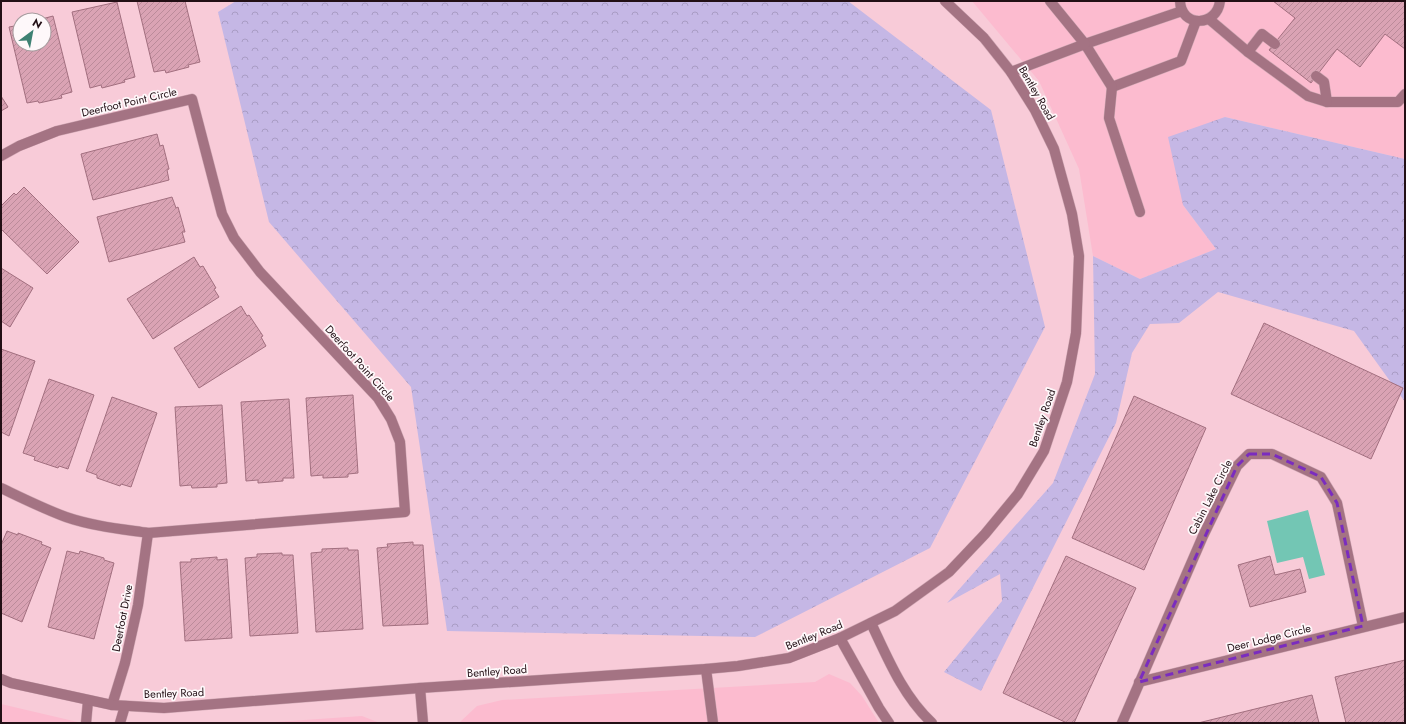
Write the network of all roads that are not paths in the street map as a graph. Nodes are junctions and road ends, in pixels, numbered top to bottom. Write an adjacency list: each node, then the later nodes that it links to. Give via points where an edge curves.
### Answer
1 (945, 1): 10 (street, Bentley Road, via 984,38)
2 (1050, 1): 7 (street)
3 (1220, 1): 5 (street, via 1215,15)
4 (1181, 6): 6 (street, via 1185,16); 7 (street)
5 (1209, 19): 6 (street); 9 (street)
6 (1196, 21): 12 (street, via 1182,61)
7 (1085, 44): 10 (street); 12 (street)
8 (1274, 44): 9 (street, via 1262,34)
9 (1248, 52): 14 (street, via 1308,96)
10 (1011, 72): 20 (street, Bentley Road, via 1035,110 1054,149 1072,214 1079,256 1076,333 1067,382 1044,451 1018,494 949,572 895,611)
11 (1316, 76): 14 (street, via 1324,82)
12 (1112, 87): 16 (street, via 1109,118)
13 (1405, 94): 14 (street, via 1398,102)
14 (1327, 102)
15 (1, 156): 18 (street, Deerfoot Point Circle, via 57,131 192,99 222,214 234,238 260,272 378,398 391,419 400,442 405,512)
16 (1140, 212)
17 (1, 488): 18 (street, Deerfoot Point Circle, via 67,517 115,529)
18 (148, 533): 28 (street, Deerfoot Drive, via 138,605 125,663)
19 (1405, 617): 21 (street, Deer Lodge Circle)
20 (871, 623): 22 (street, Bentley Road); 35 (street, via 894,674 921,713)
21 (1363, 626): 25 (street, Deer Lodge Circle); 25 (street, Cabin Lake Circle, via 1337,503 1321,477 1272,454 1249,454 1237,466 1203,536)
22 (840, 638): 23 (street, Bentley Road, via 789,658); 34 (street)
23 (706, 669): 26 (street, Bentley Road); 33 (street)
24 (1, 679): 27 (street, Bentley Road)
25 (1139, 682): 36 (street, Cabin Lake Circle)
26 (420, 688): 29 (street, Bentley Road, via 164,708); 32 (street)
27 (88, 701): 28 (street, Bentley Road); 30 (street)
28 (112, 705): 29 (street, Bentley Road)
29 (125, 706): 31 (street)
30 (86, 723)
31 (120, 723)
32 (423, 723)
33 (713, 723)
34 (889, 723)
35 (932, 723)
36 (1122, 723)

